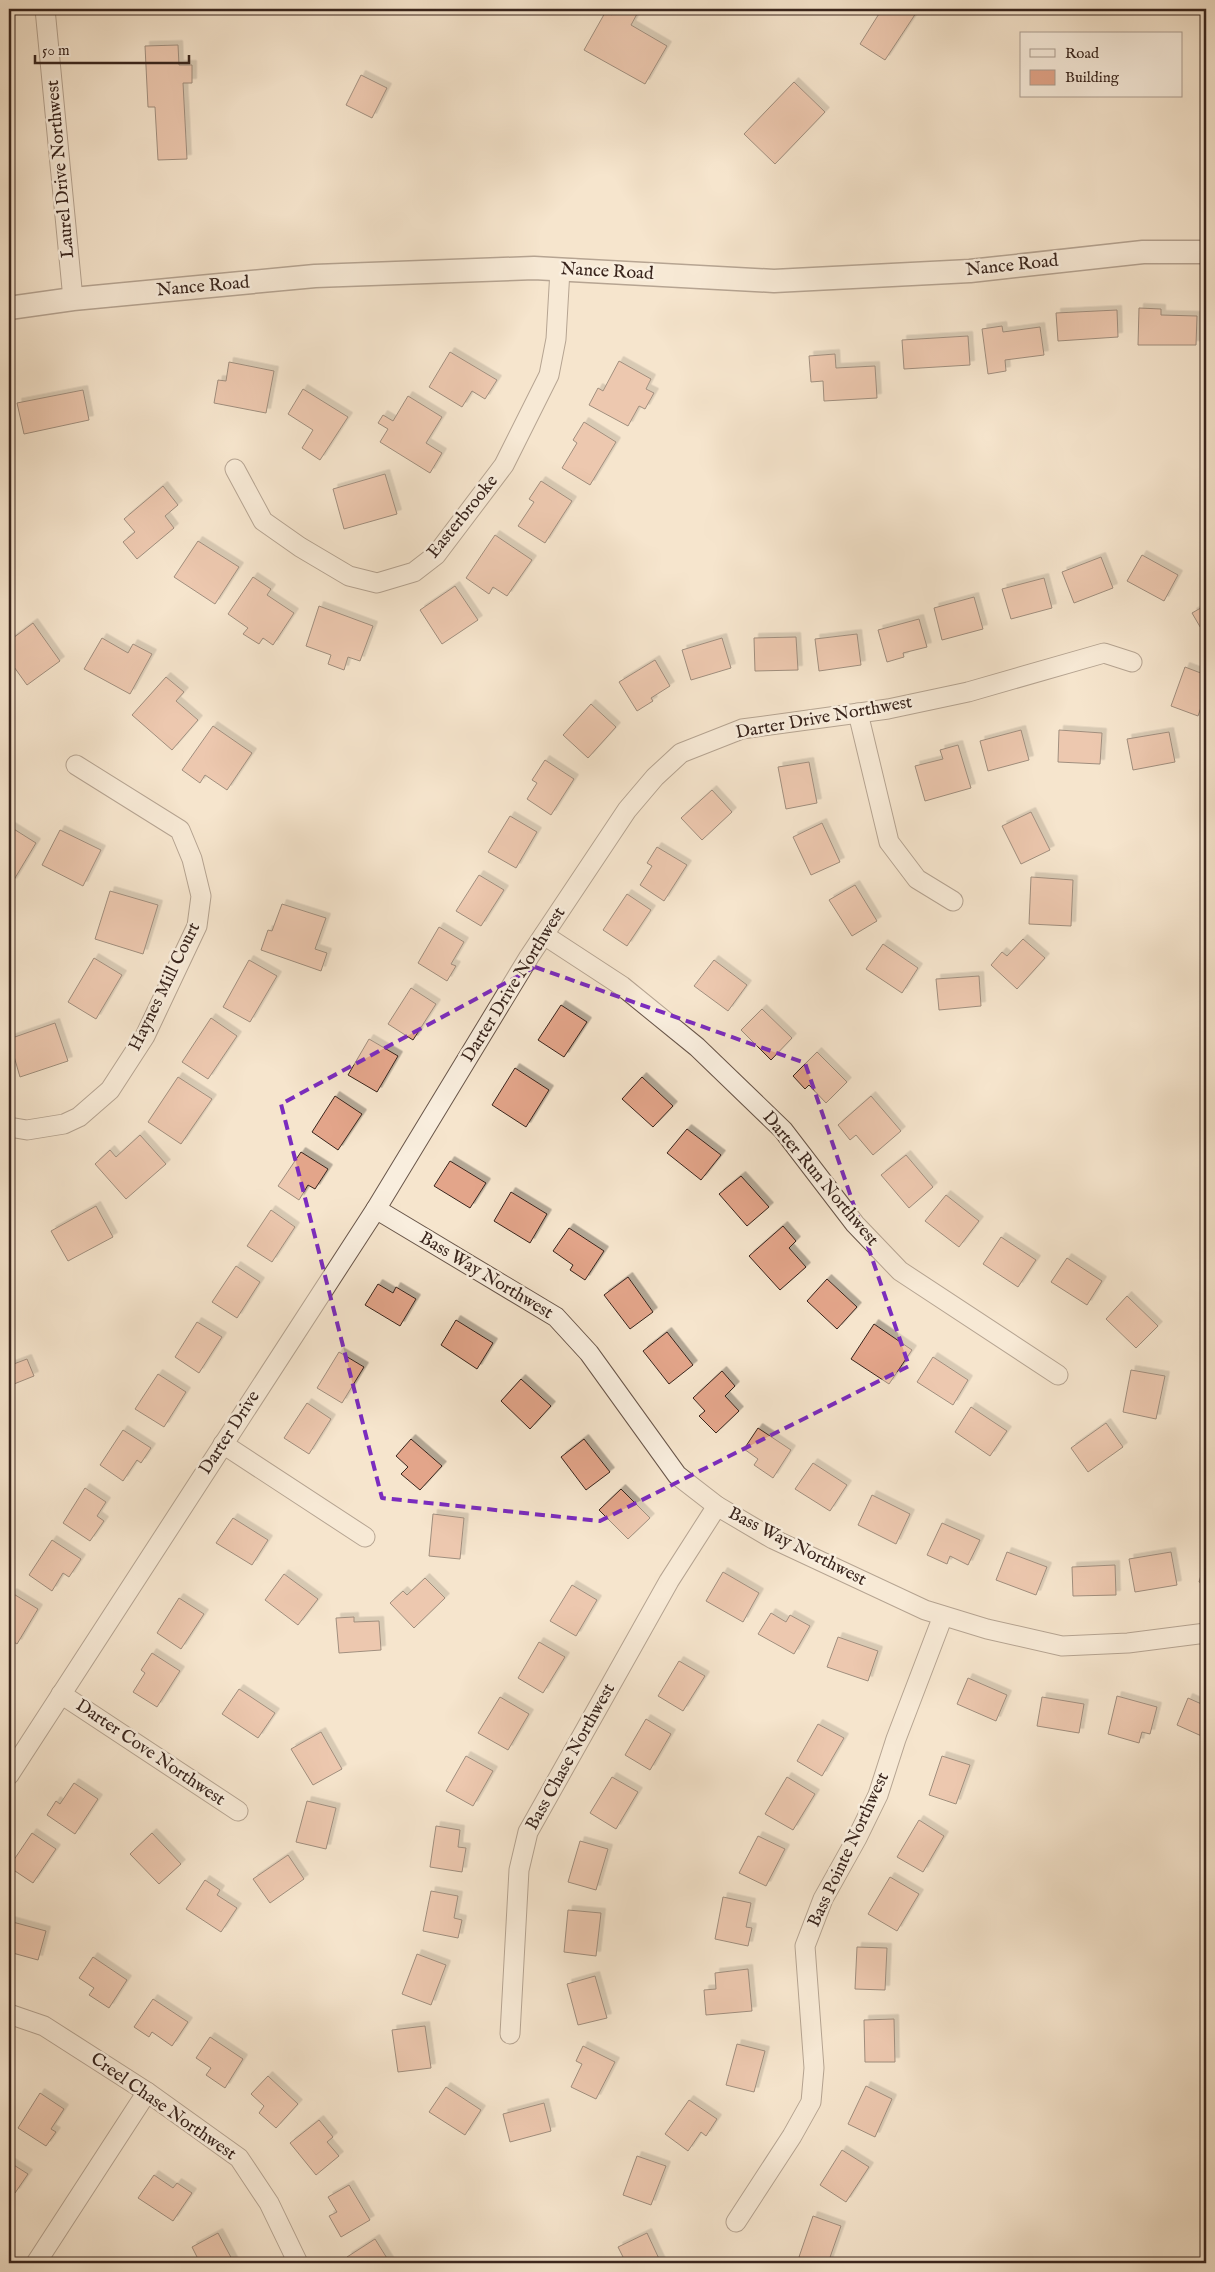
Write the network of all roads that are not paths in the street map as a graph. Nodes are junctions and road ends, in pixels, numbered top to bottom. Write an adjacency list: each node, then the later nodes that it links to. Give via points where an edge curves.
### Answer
1 (45, 9): 4 (street, Laurel Drive Northwest)
2 (1206, 252): 3 (street, Nance Road, via 1143,252 970,271 774,280)
3 (560, 270): 4 (street, Nance Road, via 534,268 316,276); 6 (street, Easterbrooke, via 556,339 549,376 504,465 436,555 414,572 377,583 341,572 263,521)
4 (73, 299): 5 (street, Nance Road)
5 (9, 308)
6 (236, 469)
7 (1132, 662): 8 (street, Darter Drive Northwest, via 1104,653 968,692)
8 (858, 713): 10 (street, via 889,842 917,880); 11 (street, Darter Drive Northwest, via 742,729 681,753 627,810)
9 (76, 765): 13 (street, Haynes Mill Court, via 180,830 192,859 201,896 197,926 145,1036 110,1090 79,1117 64,1124 28,1130)
10 (953, 901)
11 (544, 935): 12 (street, Darter Drive Northwest); 15 (street, Darter Run Northwest, via 622,986 697,1047 783,1130 855,1224 900,1271)
12 (448, 1089): 14 (street, Darter Drive)
13 (9, 1127)
14 (376, 1208): 16 (street, Darter Drive); 17 (street, Bass Way Northwest, via 556,1317 589,1352 678,1475)
15 (1058, 1376)
16 (223, 1444): 18 (street); 21 (street, Darter Drive)
17 (717, 1506): 19 (street, Bass Way Northwest, via 773,1539); 25 (street, Bass Chase Northwest, via 669,1581 528,1832 519,1870)
18 (365, 1538)
19 (943, 1616): 20 (street, Bass Way Northwest, via 1062,1646); 27 (street, Bass Pointe Northwest, via 878,1795 823,1899 805,1946 814,2068 811,2102)
20 (1206, 1633)
21 (61, 1694): 22 (street, Darter Drive); 23 (street, Darter Cove Northwest)
22 (9, 1775)
23 (238, 1812)
24 (9, 2014): 26 (street, Creel Chase Northwest, via 44,2026)
25 (510, 2034)
26 (147, 2092): 28 (street); 29 (street, Creel Chase Northwest, via 239,2158 269,2203)
27 (736, 2222)
28 (36, 2263)
29 (298, 2263)

